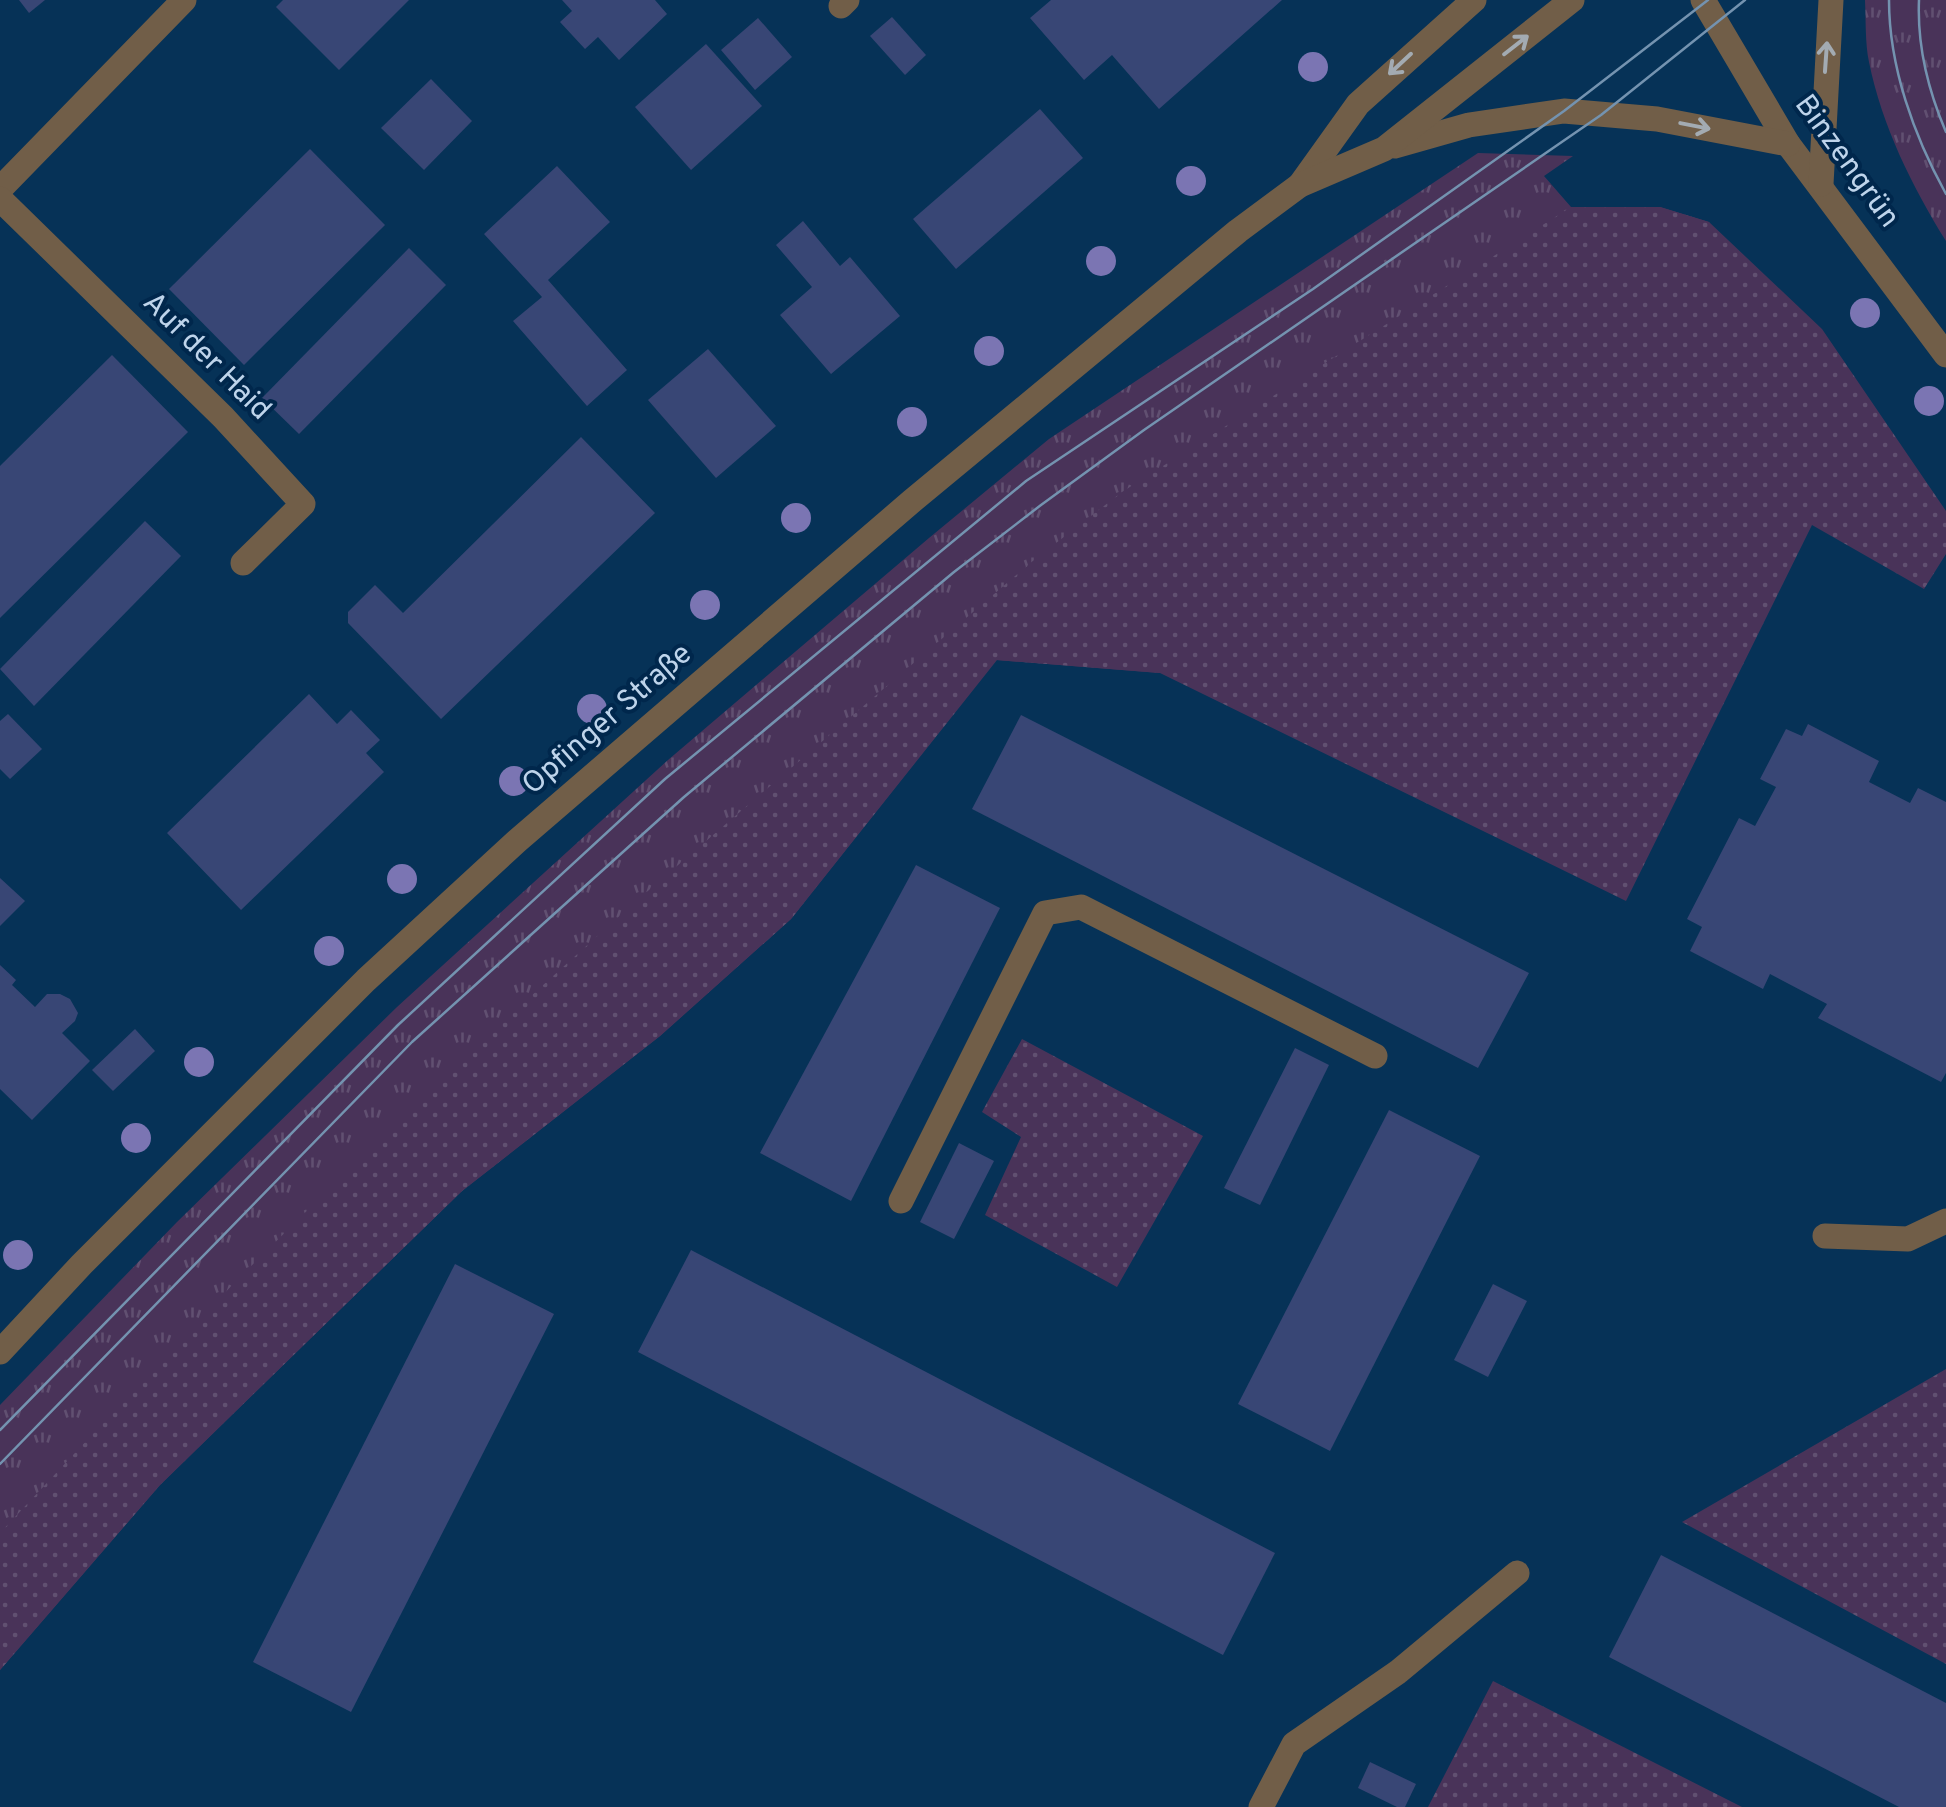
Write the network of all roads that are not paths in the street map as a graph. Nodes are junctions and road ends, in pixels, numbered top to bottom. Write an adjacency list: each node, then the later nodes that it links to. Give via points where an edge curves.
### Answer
1 (184, 0): 10 (street)
2 (1474, 0): 8 (street, Opfinger Straße, one-way to 8, via 1358,104)
3 (1572, 0): 7 (street, Opfinger Straße, one-way to 3)
4 (1703, 0): 6 (street, Binzengrün)
5 (1831, 0): 9 (street, one-way to 5)
6 (1788, 144): 7 (street, one-way to 6, via 1564,111 1657,119); 9 (street, Binzengrün)
7 (1384, 149): 8 (street, Opfinger Straße)
8 (1300, 184): 18 (street, Opfinger Straße, via 1018,412 517,841 352,993)
9 (1821, 184): 12 (street, Binzengrün)
10 (0, 189)
11 (0, 199): 13 (street, Auf der Haid, via 304,504)
12 (1946, 354)
13 (243, 563)
14 (1375, 1056): 15 (street, via 1081,907 1045,913)
15 (901, 1201)
16 (1946, 1221): 17 (street, via 1908,1239)
17 (1826, 1236)
18 (0, 1352)
19 (1517, 1573): 20 (street, via 1398,1672 1294,1744)
20 (1262, 1807)

